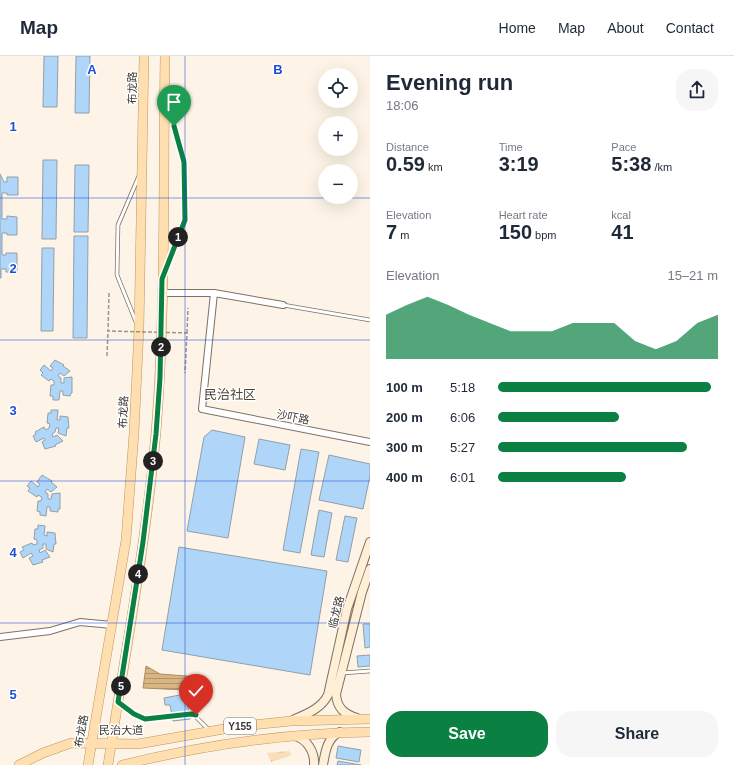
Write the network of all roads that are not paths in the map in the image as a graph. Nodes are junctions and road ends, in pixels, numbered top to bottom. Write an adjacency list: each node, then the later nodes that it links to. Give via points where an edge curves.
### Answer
1 (144, 56): 4 (main road, 布龙路)
2 (165, 56): 3 (main road)
3 (165, 89): 5 (main road); 5 (lane, via 184,162 185,220)
4 (143, 167): 10 (main road, 布龙路); 10 (lane, via 118,225 117,275)
5 (162, 279): 6 (main road)
6 (162, 293): 7 (street); 19 (main road, via 156,434 143,542)
7 (214, 293): 8 (street); 11 (street, 沙吓路, via 202,409)
8 (284, 305): 9 (lane)
9 (370, 320)
10 (139, 329): 14 (main road, 布龙路, via 126,540)
11 (370, 442)
12 (370, 542): 18 (main road, 临龙路, via 347,609)
13 (370, 569): 17 (main road, 临龙路)
14 (112, 625): 15 (street, via 80,622 50,631); 27 (main road, 布龙路)
15 (0, 637)
16 (370, 671): 17 (lane)
17 (341, 673): 18 (main road, 临龙路)
18 (333, 690): 20 (main road, via 344,713); 22 (main road, via 317,708)
19 (118, 702): 23 (lane, via 145,719 193,714); 28 (main road)
20 (358, 719): 21 (main road, 民治大道 / Y155); 22 (main road, 民治大道 / Y155)
21 (370, 719)
22 (291, 721): 23 (main road, 民治大道 / Y155)
23 (209, 730): 28 (main road, 民治大道 / Y155, via 138,744)
24 (340, 732): 25 (main road, Y155); 26 (main road, Y155); 34 (main road, via 328,744)
25 (370, 732)
26 (292, 735): 32 (main road, Y155, via 211,746); 33 (main road, via 300,738 308,746 314,757)
27 (92, 742): 28 (main road, 民治大道 / Y155); 29 (main road, 民治大道 / Y155, via 71,743); 30 (main road, 布龙路)
28 (111, 744): 31 (main road)
29 (19, 765)
30 (88, 765)
31 (108, 765)
32 (122, 765)
33 (314, 765)
34 (323, 765)

